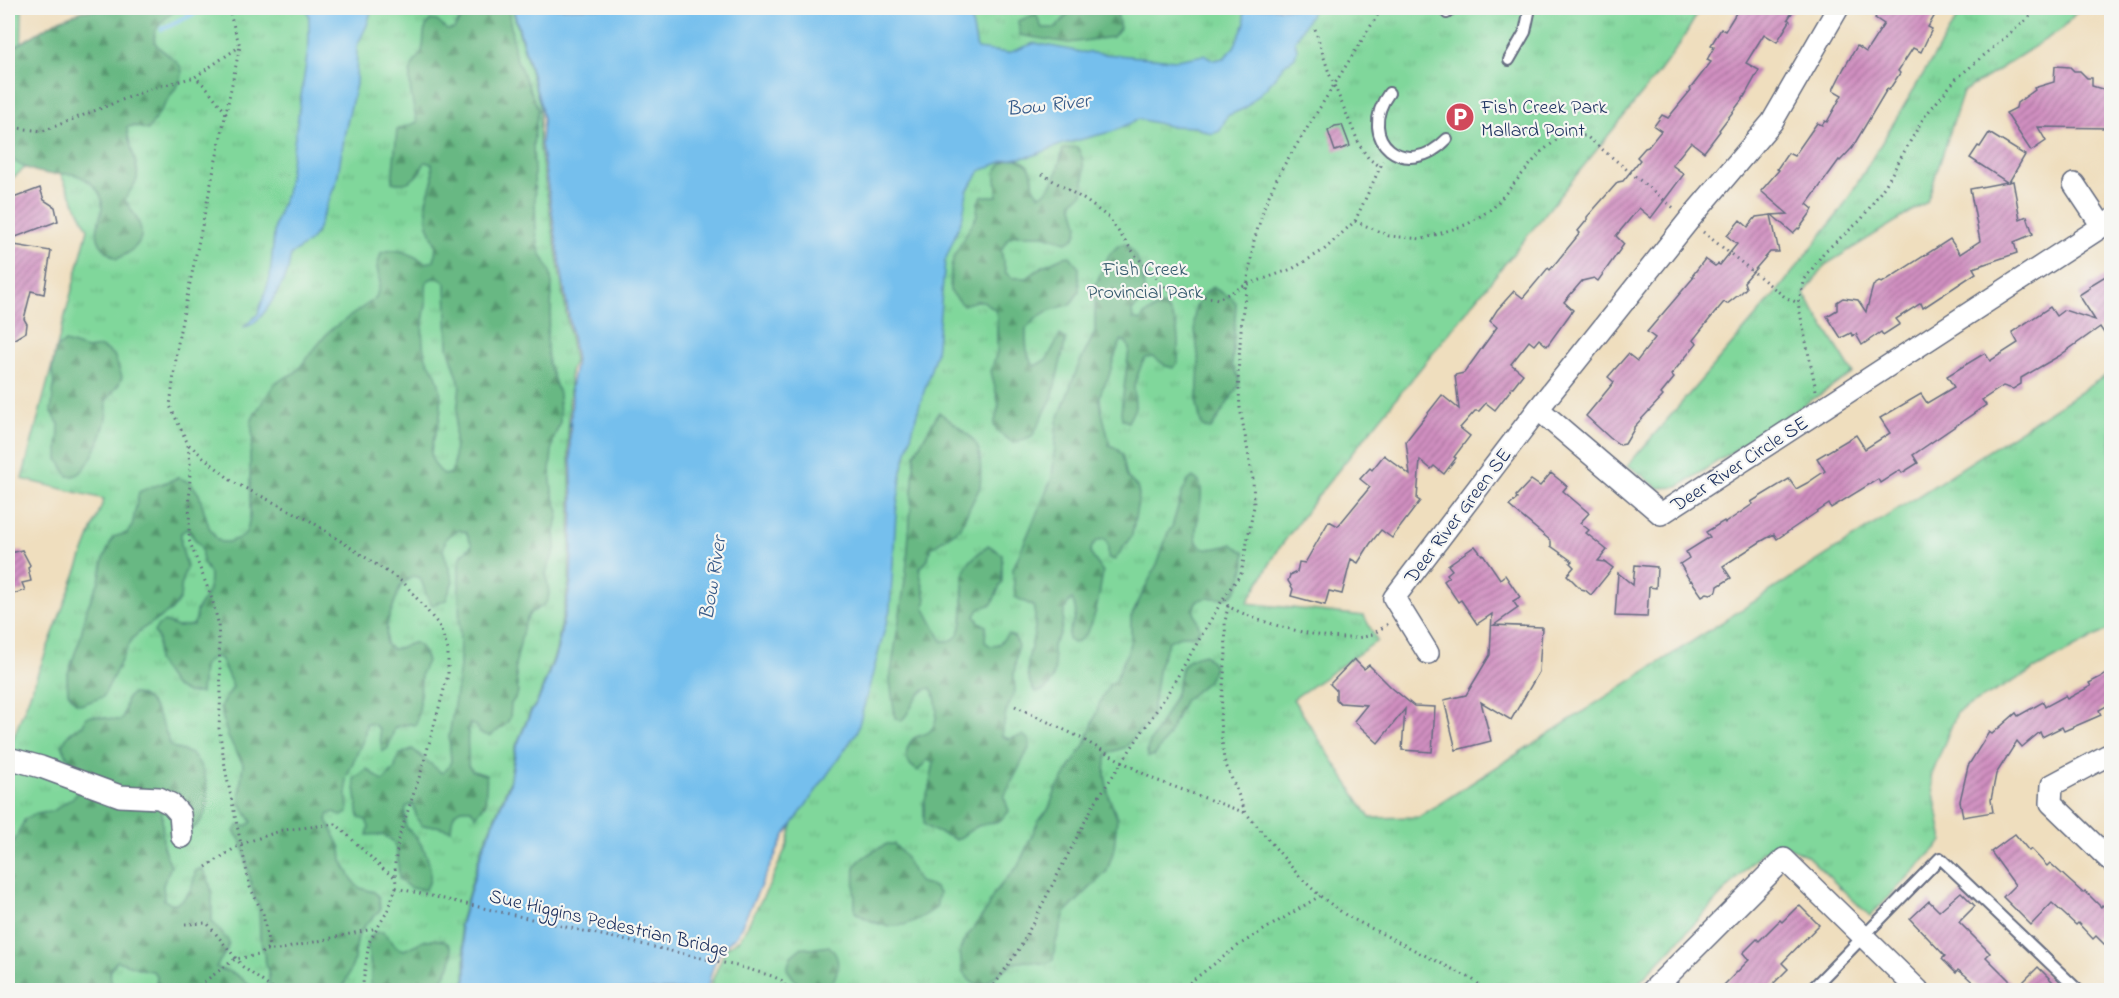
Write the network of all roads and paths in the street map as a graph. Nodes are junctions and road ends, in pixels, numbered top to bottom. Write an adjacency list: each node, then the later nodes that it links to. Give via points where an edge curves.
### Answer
1 (228, 8): 7 (path)
2 (1382, 8): 10 (path)
3 (1530, 8): 8 (lane, via 1525,32)
4 (1838, 8): 24 (street, via 1772,122)
5 (2040, 8): 23 (path, via 1956,79 1924,117 1861,220 1824,252 1804,279 1798,303 1817,394)
6 (1315, 29): 10 (path)
7 (240, 46): 9 (path); 12 (path)
8 (1509, 60)
9 (195, 77): 12 (path); 13 (path, via 150,89 43,131)
10 (1335, 84): 17 (path, via 1364,153); 22 (path, via 1272,187 1254,241)
11 (1389, 93): 16 (lane, via 1377,122 1381,140)
12 (226, 113): 25 (path, via 179,335 170,406)
13 (8, 127)
14 (1448, 139): 16 (lane, via 1415,158 1398,155)
15 (1600, 146): 20 (path, via 1586,136 1563,135 1541,152 1493,208 1468,224 1423,239 1389,236)
16 (1389, 148): 17 (path)
17 (1381, 167): 20 (path)
18 (1042, 174): 22 (path, via 1108,217 1136,256 1168,290 1218,299)
19 (2074, 184): 21 (street, Deer River Circle SE)
20 (1355, 221): 22 (path, via 1311,259)
21 (2107, 223): 23 (street, Deer River Circle SE)
22 (1246, 285): 26 (path, via 1238,390 1254,506 1245,559)
23 (1826, 407): 24 (street, Deer River Circle SE, via 1660,514)
24 (1538, 409): 28 (street, Deer River Green SE, via 1394,598)
25 (188, 444): 36 (path, via 189,540 218,622 219,728); 39 (path, via 233,482 309,520 404,583 439,625 448,650 448,675 399,837)
26 (1225, 597): 27 (path); 33 (path, via 1167,696)
27 (1228, 606): 28 (path, via 1256,619 1295,629 1353,638 1375,633); 34 (path, via 1220,721 1224,760)
28 (1404, 614): 29 (street, Deer River Green SE)
29 (1428, 653)
30 (1015, 706): 33 (path)
31 (2112, 753): 37 (street, via 2052,785 2051,803)
32 (8, 758): 35 (street, via 120,796 159,798 180,814)
33 (1122, 762): 34 (path, via 1153,779); 51 (path, via 1094,804 1021,946)
34 (1246, 813): 41 (path)
35 (182, 837)
36 (241, 844): 38 (path); 39 (path, via 283,830 336,824); 45 (path, via 250,887 268,937 269,946)
37 (2112, 862)
38 (206, 867)
39 (395, 877): 40 (path)
40 (396, 888): 43 (path); 50 (path, Sue Higgins Pedestrian Bridge, via 772,976 783,981)
41 (1320, 896): 52 (path, via 1239,945); 53 (path, via 1347,916 1472,979)
42 (185, 924): 46 (path, via 207,923)
43 (376, 928): 45 (path); 49 (path, via 369,942)
44 (1864, 937): 54 (street, via 1784,859); 55 (lane); 56 (street); 57 (lane, via 1940,858)
45 (264, 950): 46 (path, via 259,955)
46 (235, 959): 47 (path); 48 (path)
47 (193, 990)
48 (274, 990)
49 (362, 990)
50 (787, 990)
51 (991, 990)
52 (1180, 990)
53 (1486, 990)
54 (1653, 990)
55 (1811, 990)
56 (1918, 990)
57 (2078, 990)

